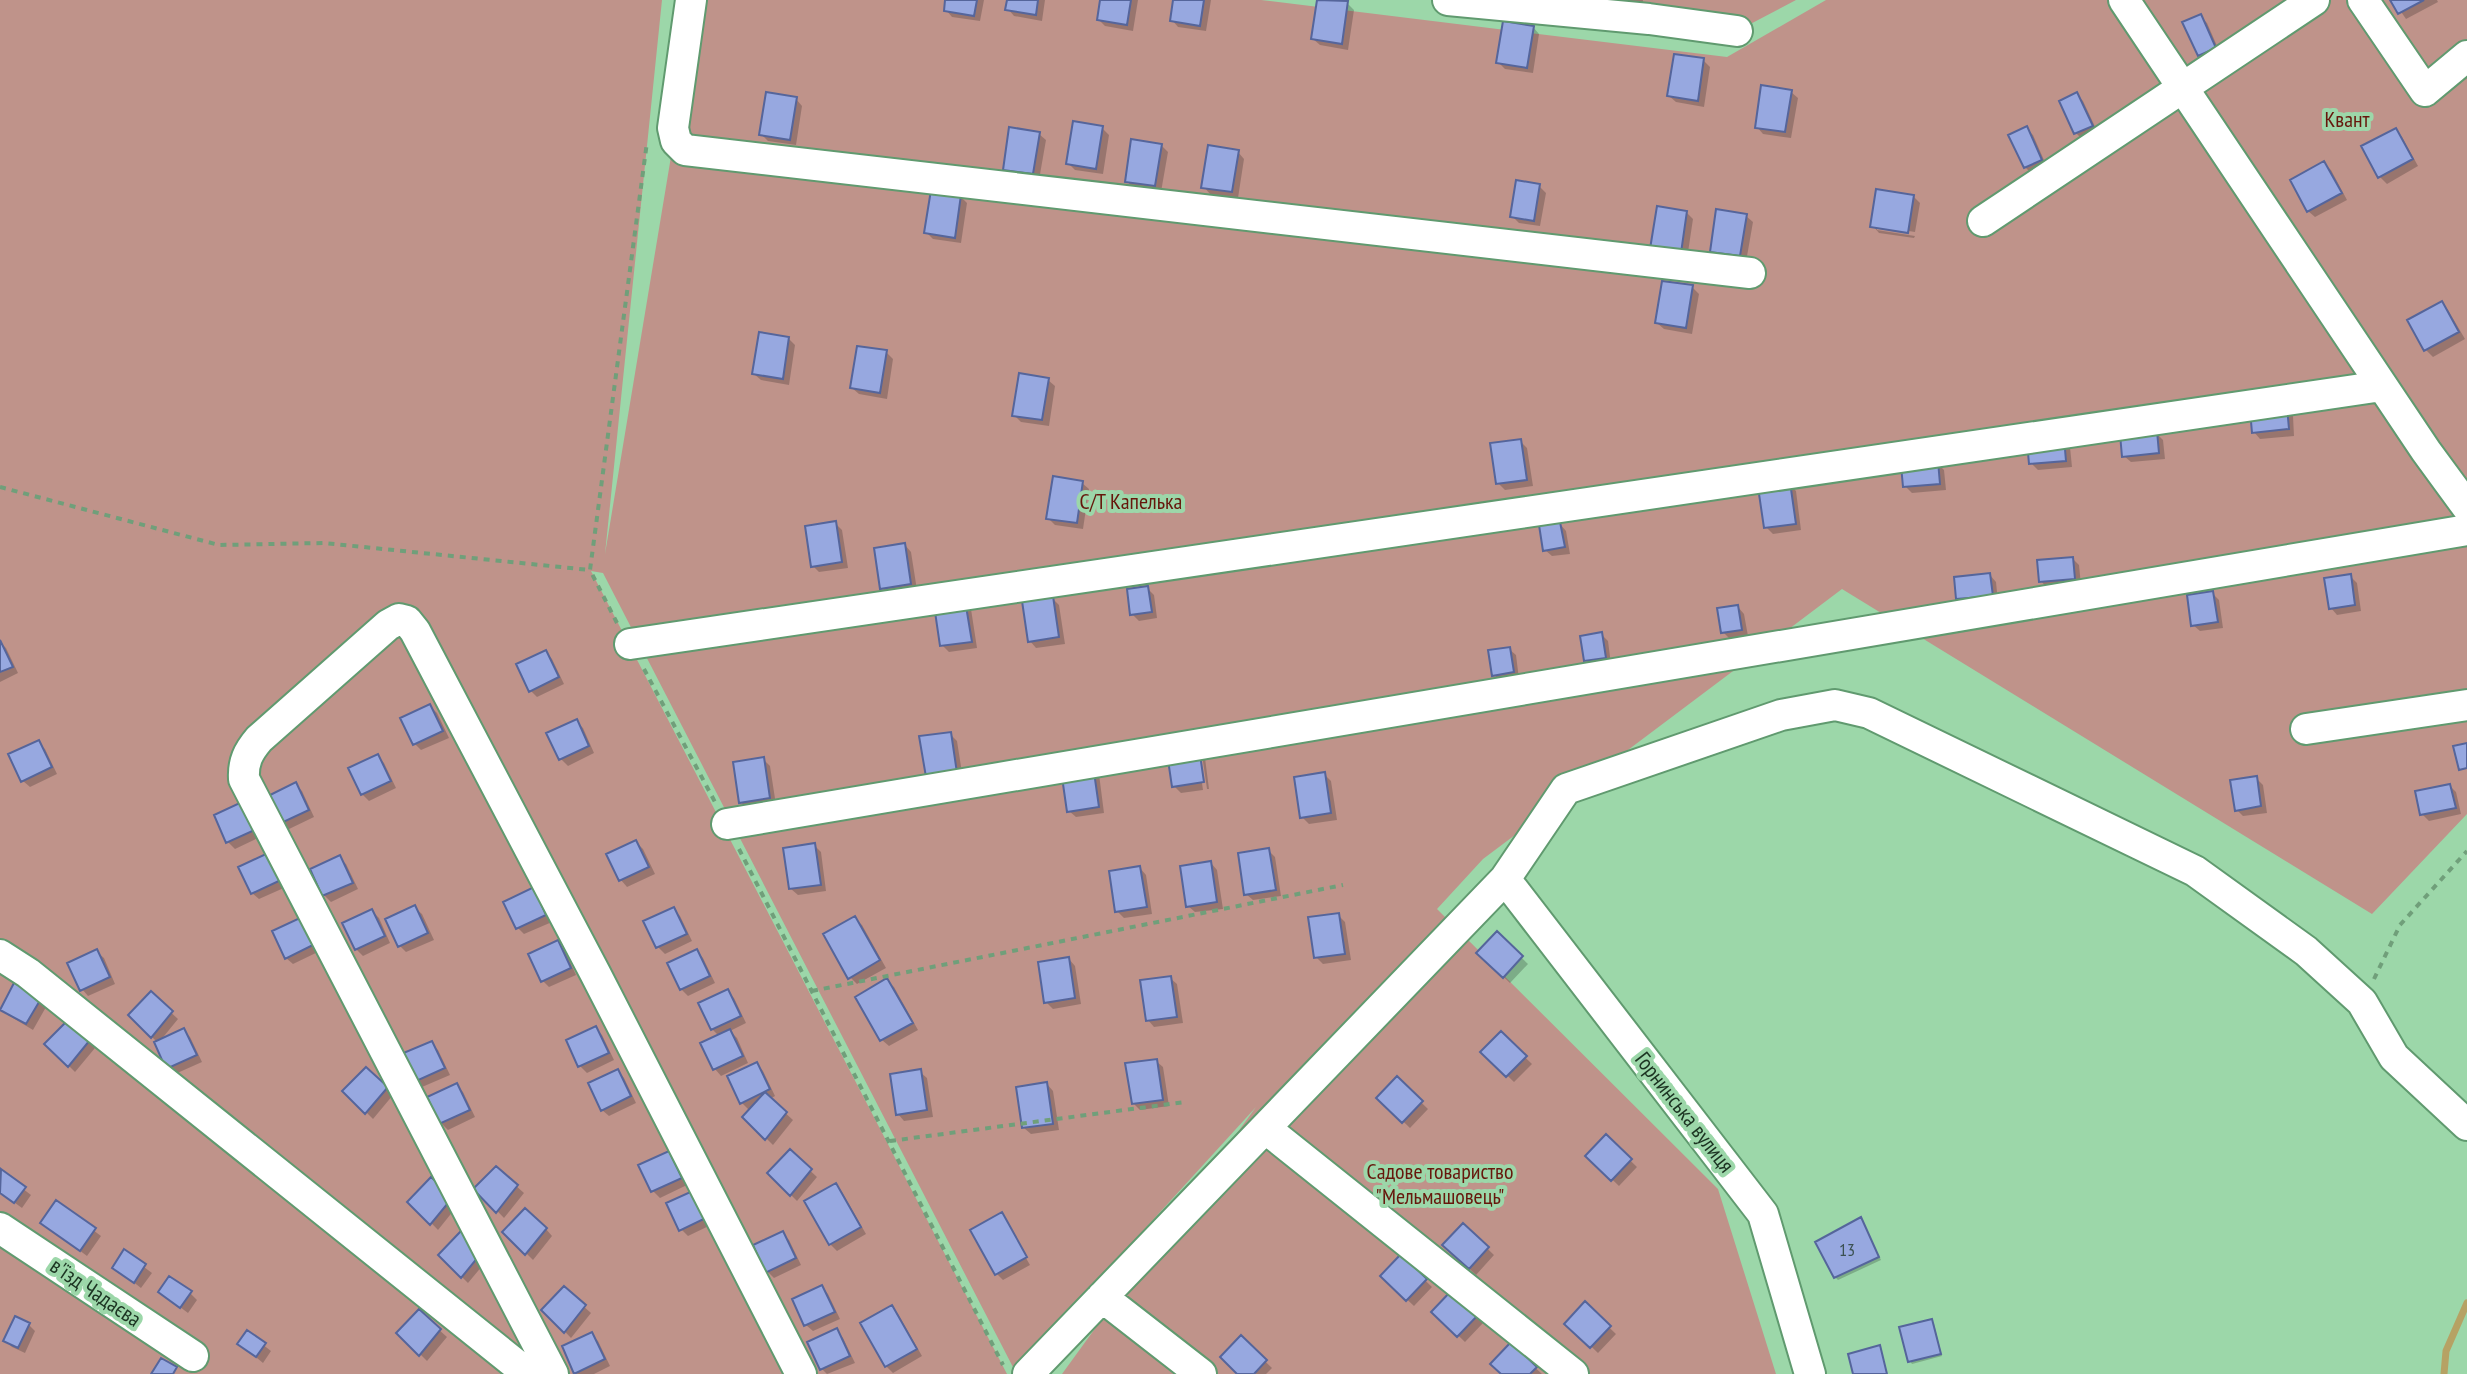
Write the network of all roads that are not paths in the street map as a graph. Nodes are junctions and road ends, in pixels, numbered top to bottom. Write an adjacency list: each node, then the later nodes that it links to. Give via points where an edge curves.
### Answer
1 (691, 0): 10 (street, via 673,128 685,150)
2 (1448, 0): 6 (street)
3 (2124, 0): 8 (street)
4 (2314, 0): 8 (street)
5 (2363, 0): 7 (street, via 2425,91)
6 (1737, 31)
7 (2467, 56)
8 (2183, 87): 9 (street); 11 (street)
9 (1983, 221)
10 (1750, 273)
11 (2382, 386): 12 (street); 14 (street)
12 (2467, 507)
13 (2467, 530): 17 (street)
14 (630, 644)
15 (2467, 705): 16 (street)
16 (2306, 729)
17 (727, 824)
18 (1505, 879): 20 (street, via 1566,789 1781,715 1835,705 1869,713 2195,871 2306,951 2362,1002 2394,1057); 21 (street); 31 (street, Горнинська вулиця, via 1763,1214)
19 (0, 955): 25 (street)
20 (2467, 1125)
21 (1265, 1128): 23 (street); 30 (street)
22 (0, 1228): 24 (street, в'їзд Чадаєва)
23 (1102, 1297): 28 (street); 29 (street)
24 (193, 1356)
25 (528, 1374)
26 (553, 1374): 27 (street, via 244,779 247,756 259,739 399,619 415,631)
27 (801, 1374)
28 (1028, 1374)
29 (1201, 1374)
30 (1573, 1374)
31 (1810, 1374)

